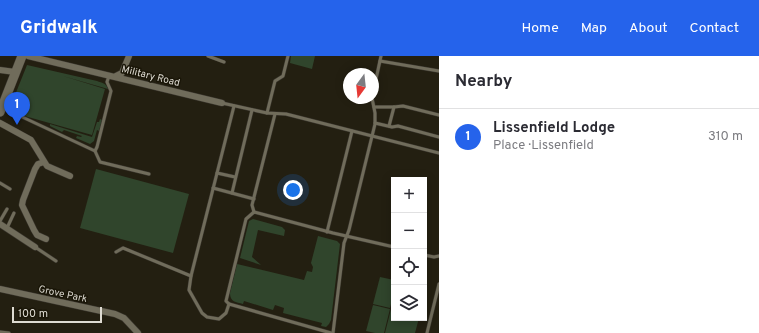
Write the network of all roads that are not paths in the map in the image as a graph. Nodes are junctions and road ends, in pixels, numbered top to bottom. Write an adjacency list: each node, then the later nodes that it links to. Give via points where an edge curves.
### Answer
1 (22, 56): 12 (main road)
2 (28, 56): 13 (street, Military Road)
3 (129, 56): 14 (street, via 122,73)
4 (208, 56): 8 (lane)
5 (288, 56): 22 (lane, via 283,76 275,81)
6 (381, 56): 7 (lane)
7 (380, 61): 9 (lane); 11 (lane)
8 (224, 62)
9 (378, 68)
10 (0, 70): 12 (street)
11 (439, 71)
12 (15, 72): 20 (main road)
13 (109, 76): 14 (street, Military Road); 31 (lane, via 107,82 111,91)
14 (116, 76): 15 (street, Military Road)
15 (222, 103): 17 (lane)
16 (373, 104): 18 (lane)
17 (234, 106): 21 (lane); 34 (lane)
18 (374, 107): 19 (lane); 26 (lane)
19 (394, 107): 24 (lane, via 403,106); 27 (lane)
20 (1, 110): 31 (lane)
21 (252, 110): 22 (lane); 37 (lane)
22 (267, 113): 23 (lane)
23 (275, 114): 28 (lane, via 286,114); 42 (lane)
24 (439, 115)
25 (0, 123): 33 (street, via 31,140)
26 (375, 123): 27 (lane); 29 (lane)
27 (389, 126): 30 (lane)
28 (352, 130): 29 (lane); 49 (lane)
29 (373, 136): 32 (lane); 50 (lane)
30 (439, 137)
31 (95, 151): 35 (lane, via 100,162)
32 (439, 152)
33 (44, 162): 36 (street, via 47,166); 51 (street, via 38,164 35,169 22,205 37,235)
34 (217, 173): 37 (lane); 39 (lane)
35 (148, 174)
36 (70, 176)
37 (235, 177): 41 (lane)
38 (0, 182): 40 (lane)
39 (213, 188): 41 (lane); 58 (lane)
40 (10, 189)
41 (232, 193): 42 (lane)
42 (254, 198): 44 (lane)
43 (7, 209): 46 (lane)
44 (254, 212): 49 (lane); 61 (lane, via 246,219 226,301)
45 (14, 213): 48 (lane)
46 (0, 221)
47 (0, 224): 48 (street)
48 (7, 228): 52 (street)
49 (327, 232): 50 (lane)
50 (347, 236): 53 (lane); 65 (lane)
51 (46, 239)
52 (35, 247): 57 (lane)
53 (391, 247)
54 (116, 252): 58 (lane, via 123,248)
55 (427, 256): 56 (lane)
56 (439, 256)
57 (56, 261)
58 (192, 276): 61 (lane, via 189,290 207,317 219,319 226,313)
59 (439, 284): 66 (lane)
60 (0, 289): 64 (street, Grove Park, via 115,314 124,318)
61 (229, 304): 65 (lane)
62 (0, 332): 63 (lane)
63 (9, 333)
64 (138, 333)
65 (332, 333)
66 (427, 333)

